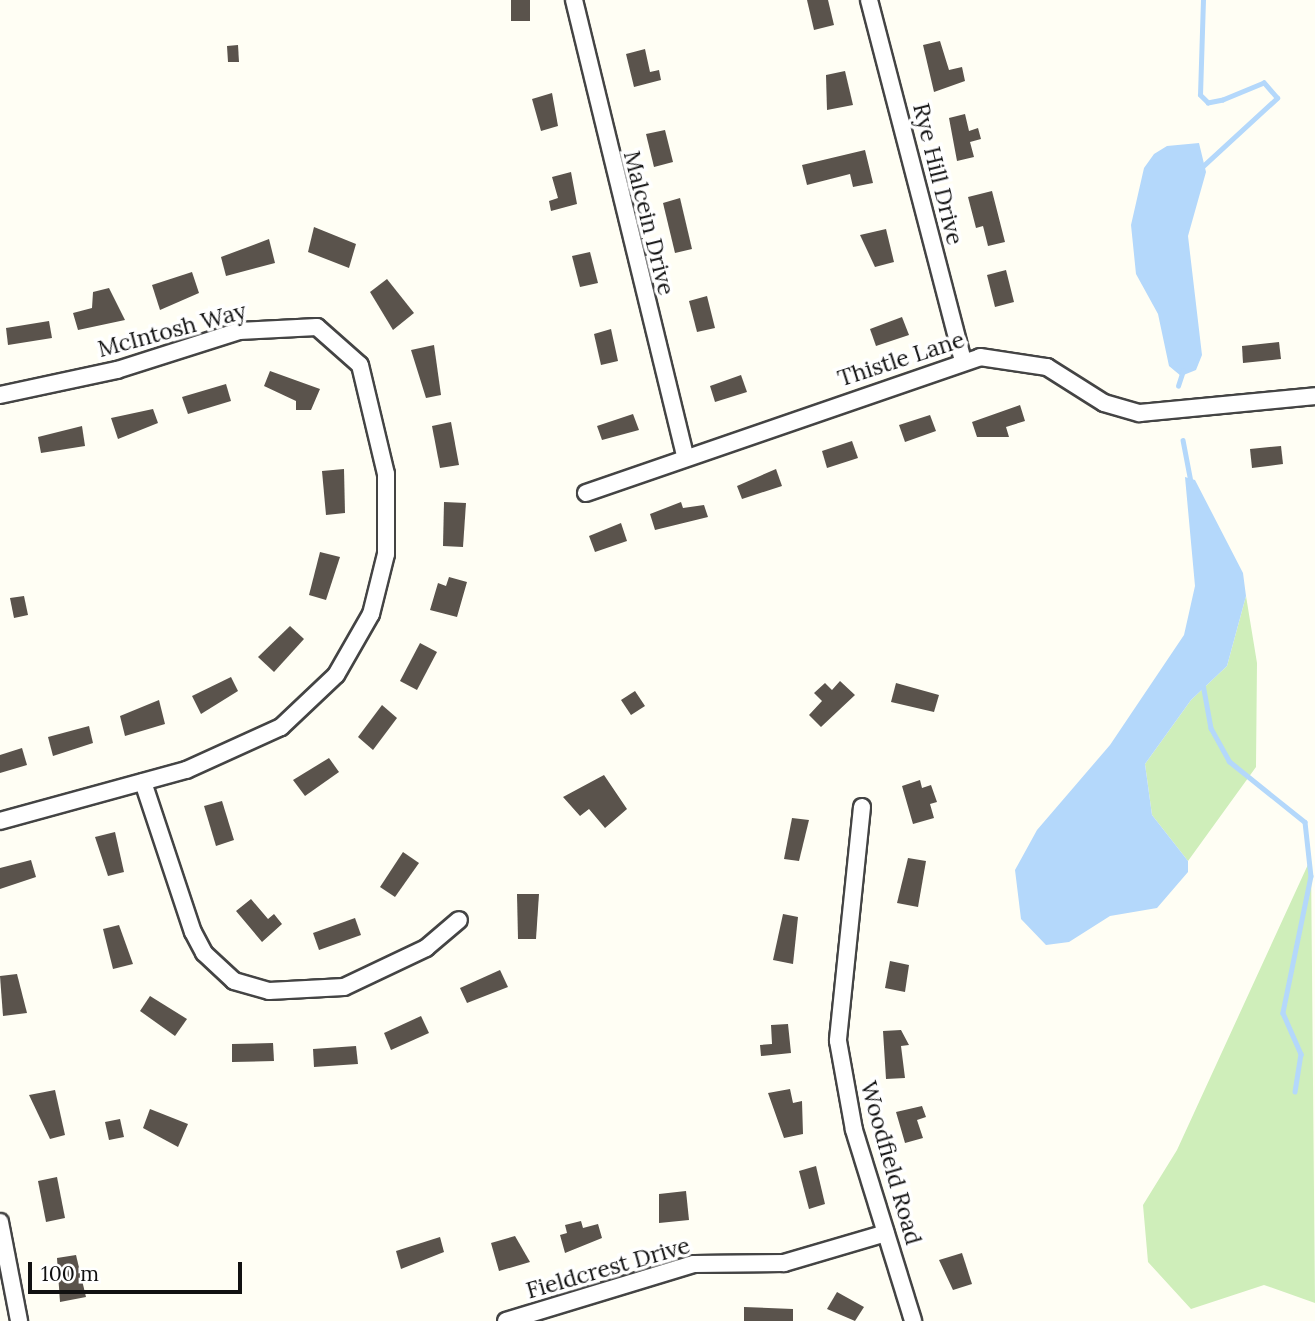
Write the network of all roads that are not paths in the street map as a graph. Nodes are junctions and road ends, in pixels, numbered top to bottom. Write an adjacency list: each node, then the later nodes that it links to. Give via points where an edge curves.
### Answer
1 (574, 0): 6 (street, Malcein Drive)
2 (870, 0): 3 (street, Rye Hill Drive)
3 (962, 360): 5 (street, Thistle Lane, via 1026,360 1104,403 1140,413); 6 (street, Thistle Lane)
4 (0, 395): 8 (street, McIntosh Way, via 117,370 239,331 317,327 360,365 386,474 386,554 371,614 336,675 281,727)
5 (1315, 396)
6 (685, 457): 7 (street, Thistle Lane)
7 (586, 492)
8 (143, 782): 10 (street, McIntosh Way); 11 (street, via 193,932 234,982 269,991 344,988 426,948)
9 (862, 807): 13 (street, Woodfield Road, via 838,1041 851,1116)
10 (0, 821)
11 (459, 920)
12 (0, 1222): 14 (street)
13 (886, 1233): 15 (street, Fieldcrest Drive, via 784,1263 694,1264); 16 (street, Woodfield Road)
14 (19, 1321)
15 (506, 1321)
16 (913, 1321)

